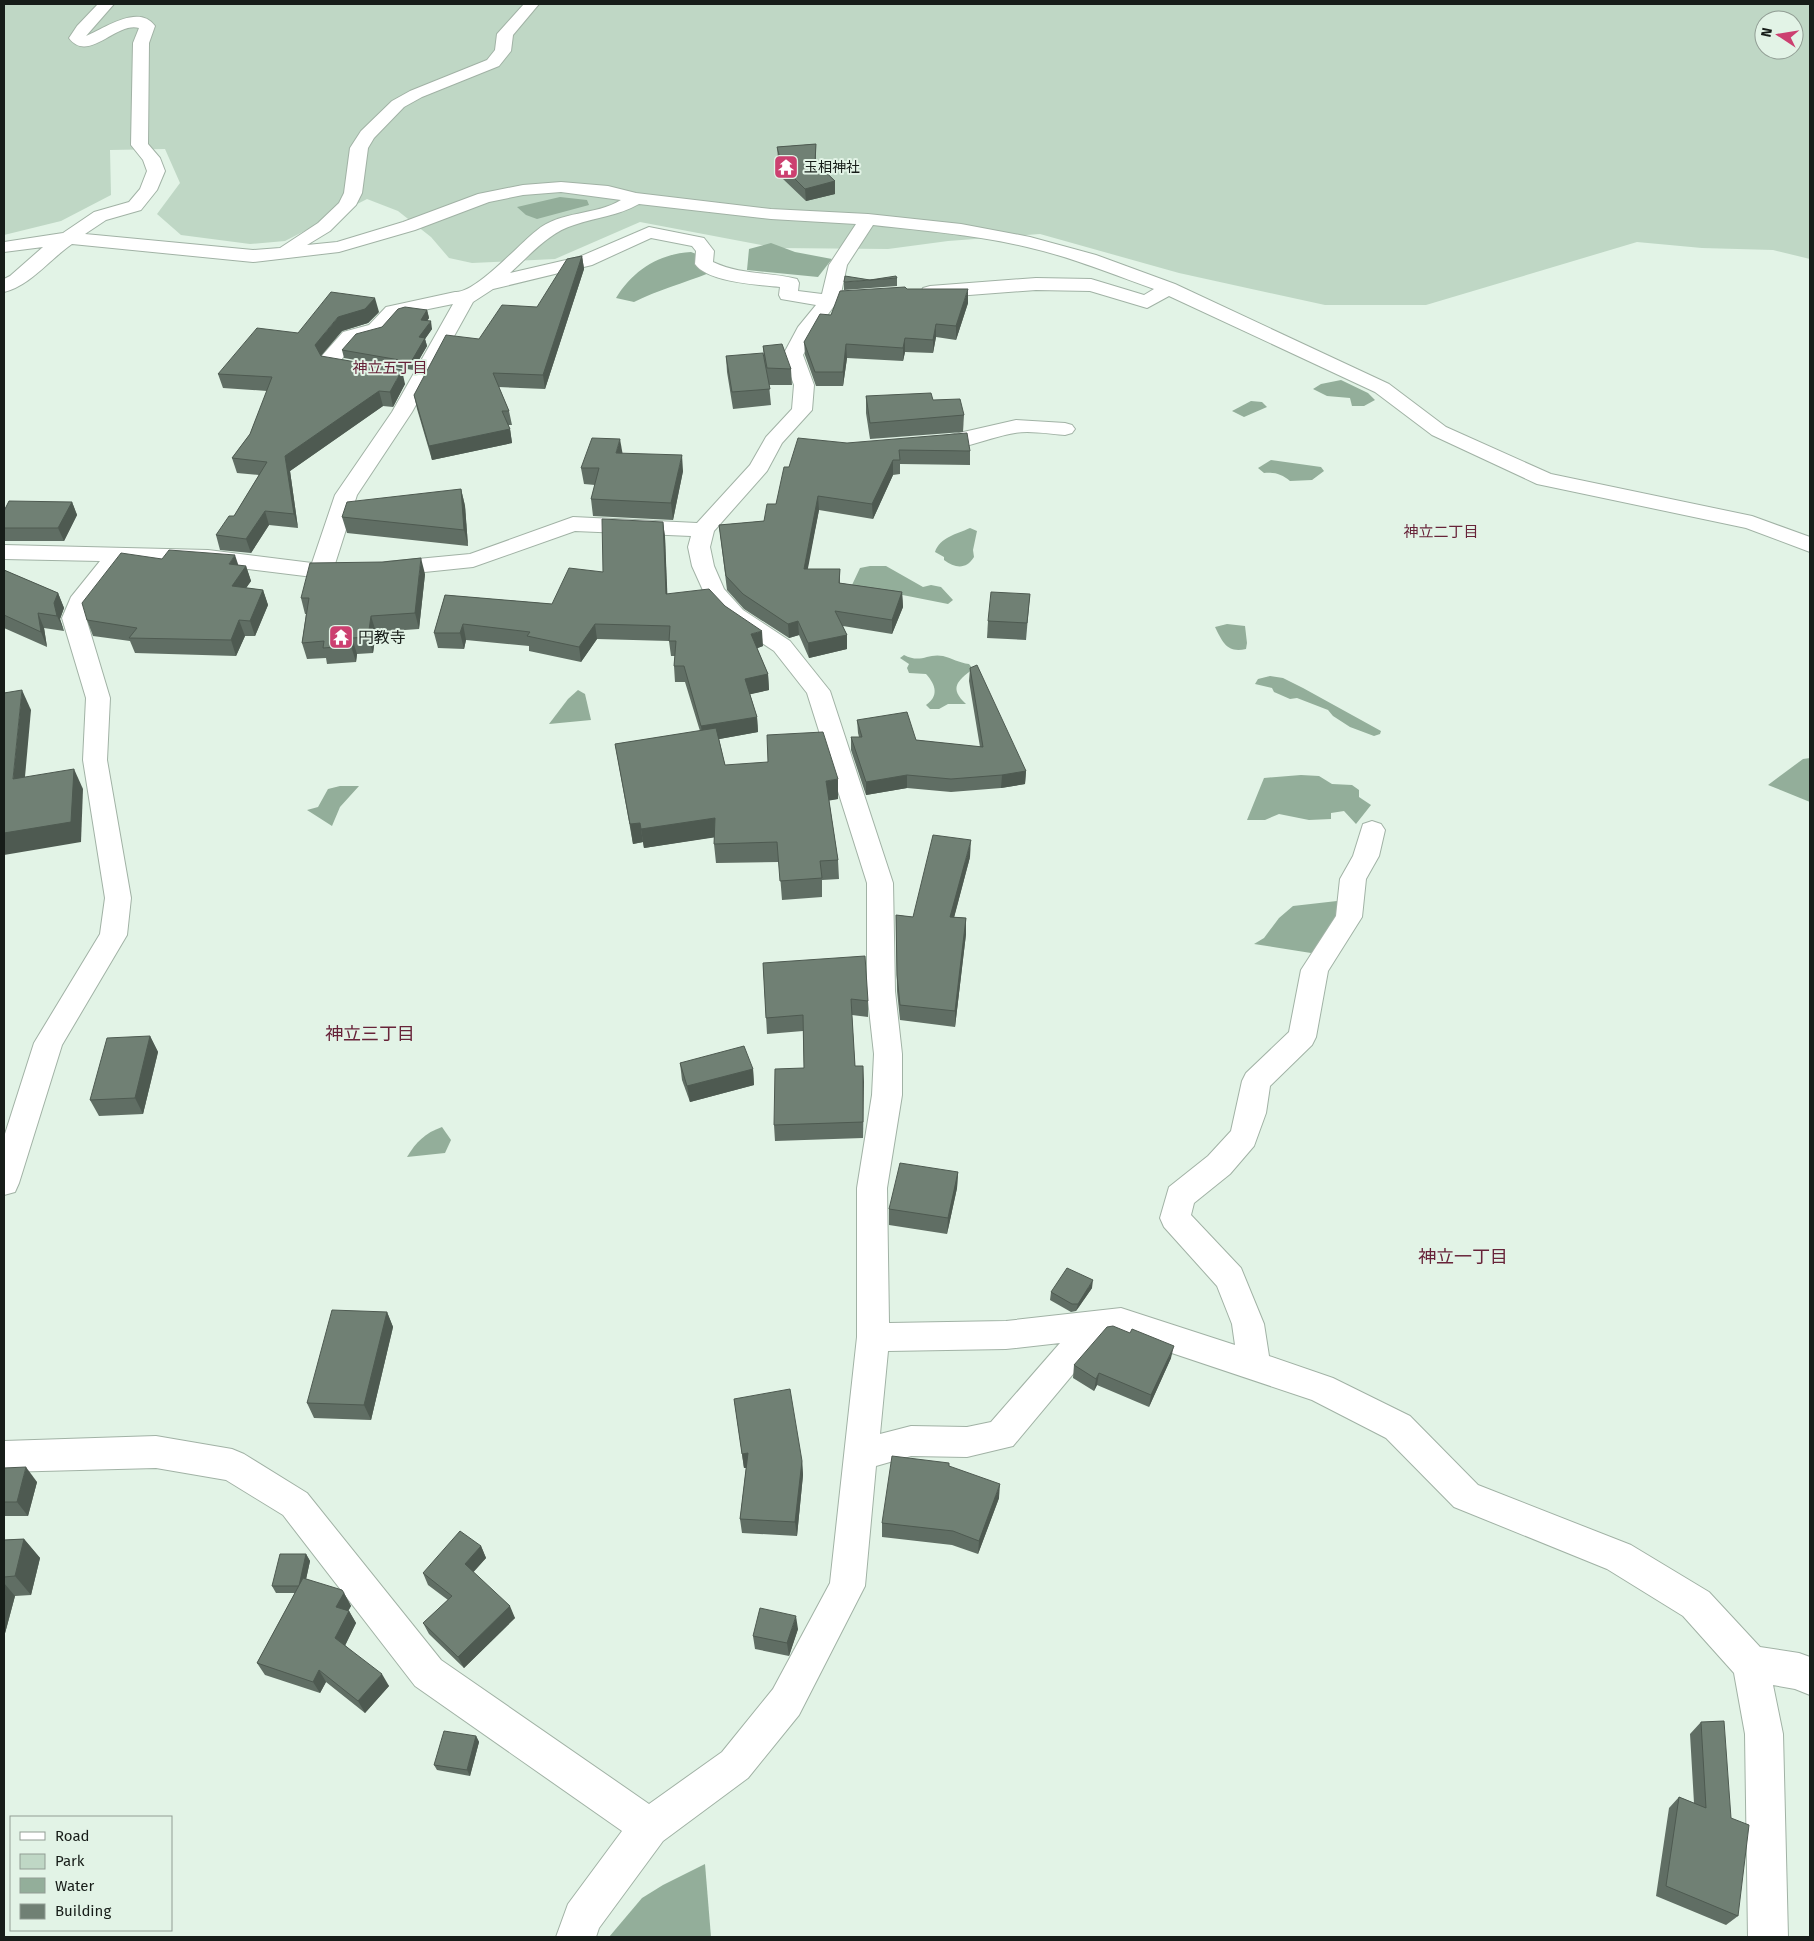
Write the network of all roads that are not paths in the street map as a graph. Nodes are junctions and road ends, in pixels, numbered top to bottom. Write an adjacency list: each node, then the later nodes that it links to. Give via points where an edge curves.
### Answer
1 (106, 4): 5 (street, via 77,38 82,42 96,40 129,20 138,20 147,26 141,43 139,145 151,158 156,171 148,190 135,206 100,216)
2 (532, 4): 7 (street, via 505,34 503,51 493,63 398,104 367,135 359,148 353,193 347,205 324,227)
3 (636, 198): 4 (street, via 771,214); 7 (street, via 608,190 523,190 484,198 409,226 339,247); 8 (street, via 618,209 566,221 544,233)
4 (868, 219): 10 (street, via 961,229 1030,242 1089,259); 13 (street, via 838,265)
5 (67, 238): 6 (street); 7 (street, via 253,256); 9 (street, via 30,270)
6 (4, 247)
7 (281, 253)
8 (486, 285): 12 (street); 13 (street, via 585,262 649,232 698,242 705,251 704,264 712,269 790,283 788,295)
9 (4, 286)
10 (1168, 288): 11 (street, via 1147,302 1091,285 1036,284); 20 (street, via 1382,388 1439,431 1545,479 1752,523)
11 (907, 294)
12 (466, 299): 14 (street); 14 (street, via 455,298 393,311 376,330 350,336 330,358 332,364)
13 (836, 299): 16 (street, via 808,327 793,355 804,385 802,410)
14 (402, 376): 24 (street, via 402,412 346,496)
15 (1065, 429): 18 (street, via 1016,426 962,440)
16 (773, 441): 17 (street); 19 (street, via 760,467)
17 (801, 444)
18 (908, 446)
19 (703, 530): 24 (street, via 573,524 473,560 387,569); 29 (street, via 699,547 714,592 735,615 782,646 818,691 880,883 888,1087 872,1188)
20 (1810, 545)
21 (4, 552): 22 (street)
22 (26, 553): 23 (street); 25 (street)
23 (118, 555): 24 (street, via 208,556); 27 (street, via 82,597 74,618 98,698 95,760 118,898 113,935 48,1043)
24 (321, 571)
25 (4, 573)
26 (1372, 830): 30 (street, via 1366,856 1353,878 1349,917 1315,970 1302,1037 1256,1081 1244,1137 1219,1165 1180,1196 1176,1210 1175,1218 1230,1278 1248,1324)
27 (4, 1183)
28 (1096, 1324): 29 (street, via 1006,1335); 30 (street, via 1120,1322); 31 (street, via 1001,1435 967,1442 911,1440)
29 (873, 1337): 31 (street)
30 (1254, 1366): 33 (street, via 1321,1388 1398,1427 1466,1496 1619,1557 1696,1604)
31 (861, 1455): 35 (street, via 847,1586 786,1702 735,1765)
32 (4, 1457): 35 (street, via 156,1452 232,1465 295,1504 428,1673)
33 (1751, 1664): 34 (street, via 1799,1671); 37 (street, via 1764,1734)
34 (1810, 1677)
35 (649, 1827): 36 (street, via 582,1918)
36 (576, 1937)
37 (1768, 1937)

